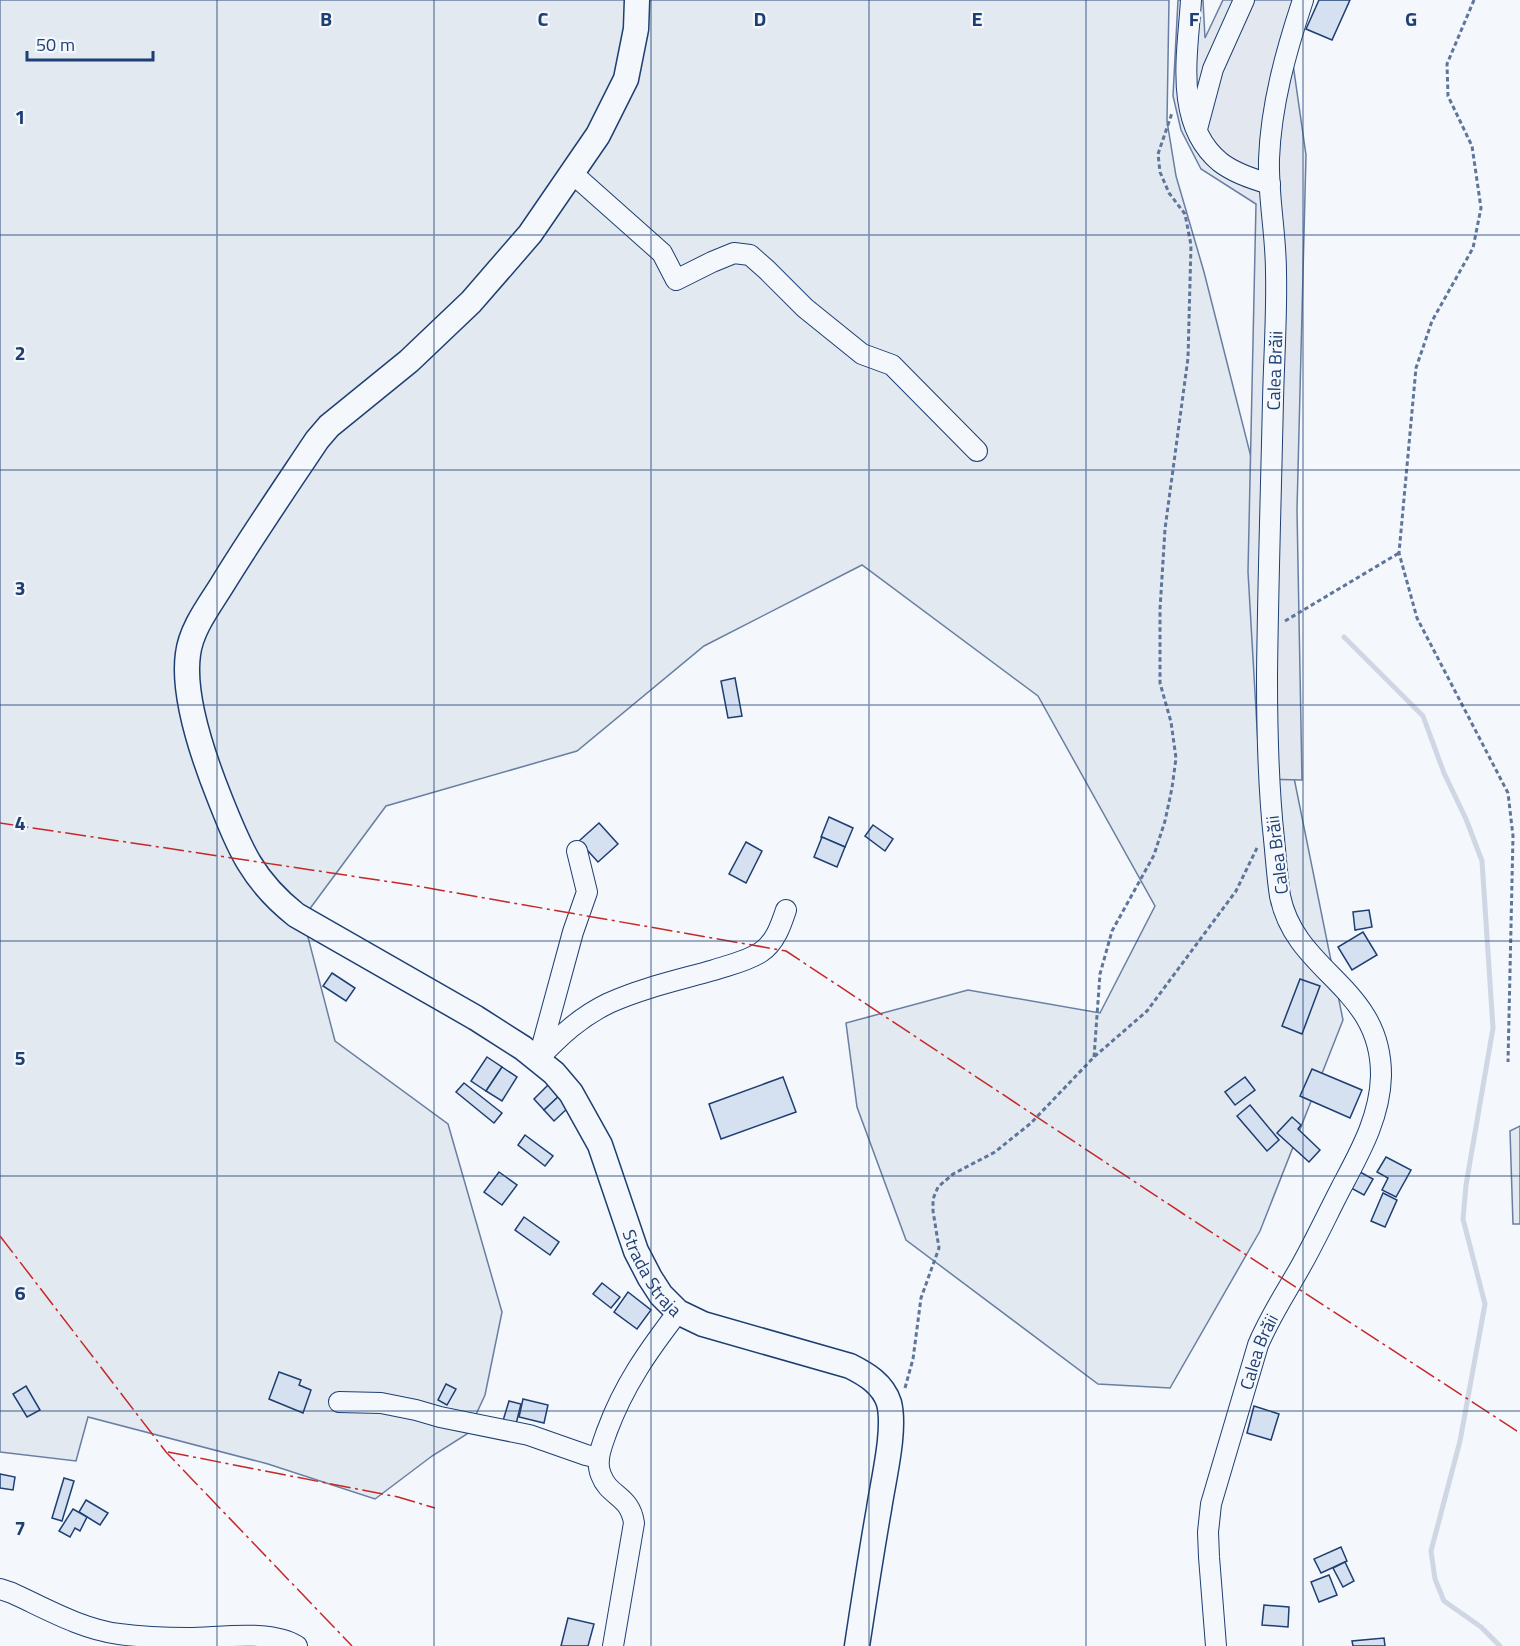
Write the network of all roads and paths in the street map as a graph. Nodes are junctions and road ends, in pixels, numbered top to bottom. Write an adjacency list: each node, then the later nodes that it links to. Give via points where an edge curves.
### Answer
1 (638, 0): 8 (main road, Strada Straja, via 626,79 598,135)
2 (1191, 0): 7 (street, via 1187,72 1189,113)
3 (1244, 0): 7 (street, via 1213,69)
4 (1303, 0): 9 (street, Calea Brăii, via 1288,44 1274,114)
5 (1474, 0): 11 (path, via 1447,64 1448,96 1472,146 1481,208 1473,248 1432,321 1416,368)
6 (1173, 113): 16 (path, via 1158,154 1160,172 1169,193 1185,214 1191,245 1188,358 1165,529 1160,609 1160,683 1176,758 1173,788 1154,855 1112,931 1100,974)
7 (1196, 132): 9 (street, via 1219,161 1243,176)
8 (572, 173): 10 (street, via 662,252 676,280 734,253 750,255 805,308 862,354 892,365); 17 (main road, Strada Straja, via 531,234 471,302 316,440 204,614 188,651 186,674 197,730 216,789 242,853 275,899)
9 (1270, 184): 12 (street, Calea Brăii, via 1276,272)
10 (977, 451)
11 (1399, 553): 12 (path); 18 (path, via 1417,618 1508,793 1513,836)
12 (1268, 631): 27 (street, Calea Brăii, via 1268,768 1281,897 1297,939 1363,1010 1379,1049 1381,1077 1377,1111 1366,1141 1258,1345 1211,1504 1208,1532)
13 (1256, 848): 16 (path, via 1236,891 1147,1011)
14 (577, 851): 17 (street, via 587,891)
15 (786, 910): 17 (street, via 774,939 762,952 612,1002 575,1023)
16 (1094, 1057): 21 (path, via 1031,1123 995,1152 953,1174 938,1187 933,1211 939,1248 921,1298 906,1387)
17 (538, 1059): 19 (main road, Strada Straja, via 571,1093 587,1120 600,1145 636,1251 661,1294)
18 (1508, 1062)
19 (678, 1312): 21 (main road, Strada Straja, via 711,1327 850,1366 878,1385); 22 (street, via 628,1382)
20 (339, 1402): 22 (street, via 381,1403 416,1410 529,1435)
21 (889, 1405): 26 (main road, via 886,1464)
22 (599, 1458): 25 (street, via 601,1477 628,1504 634,1523)
23 (0, 1589): 24 (street, via 87,1627 118,1634 170,1638 250,1636 287,1640)
24 (297, 1646)
25 (613, 1646)
26 (857, 1646)
27 (1216, 1646)

